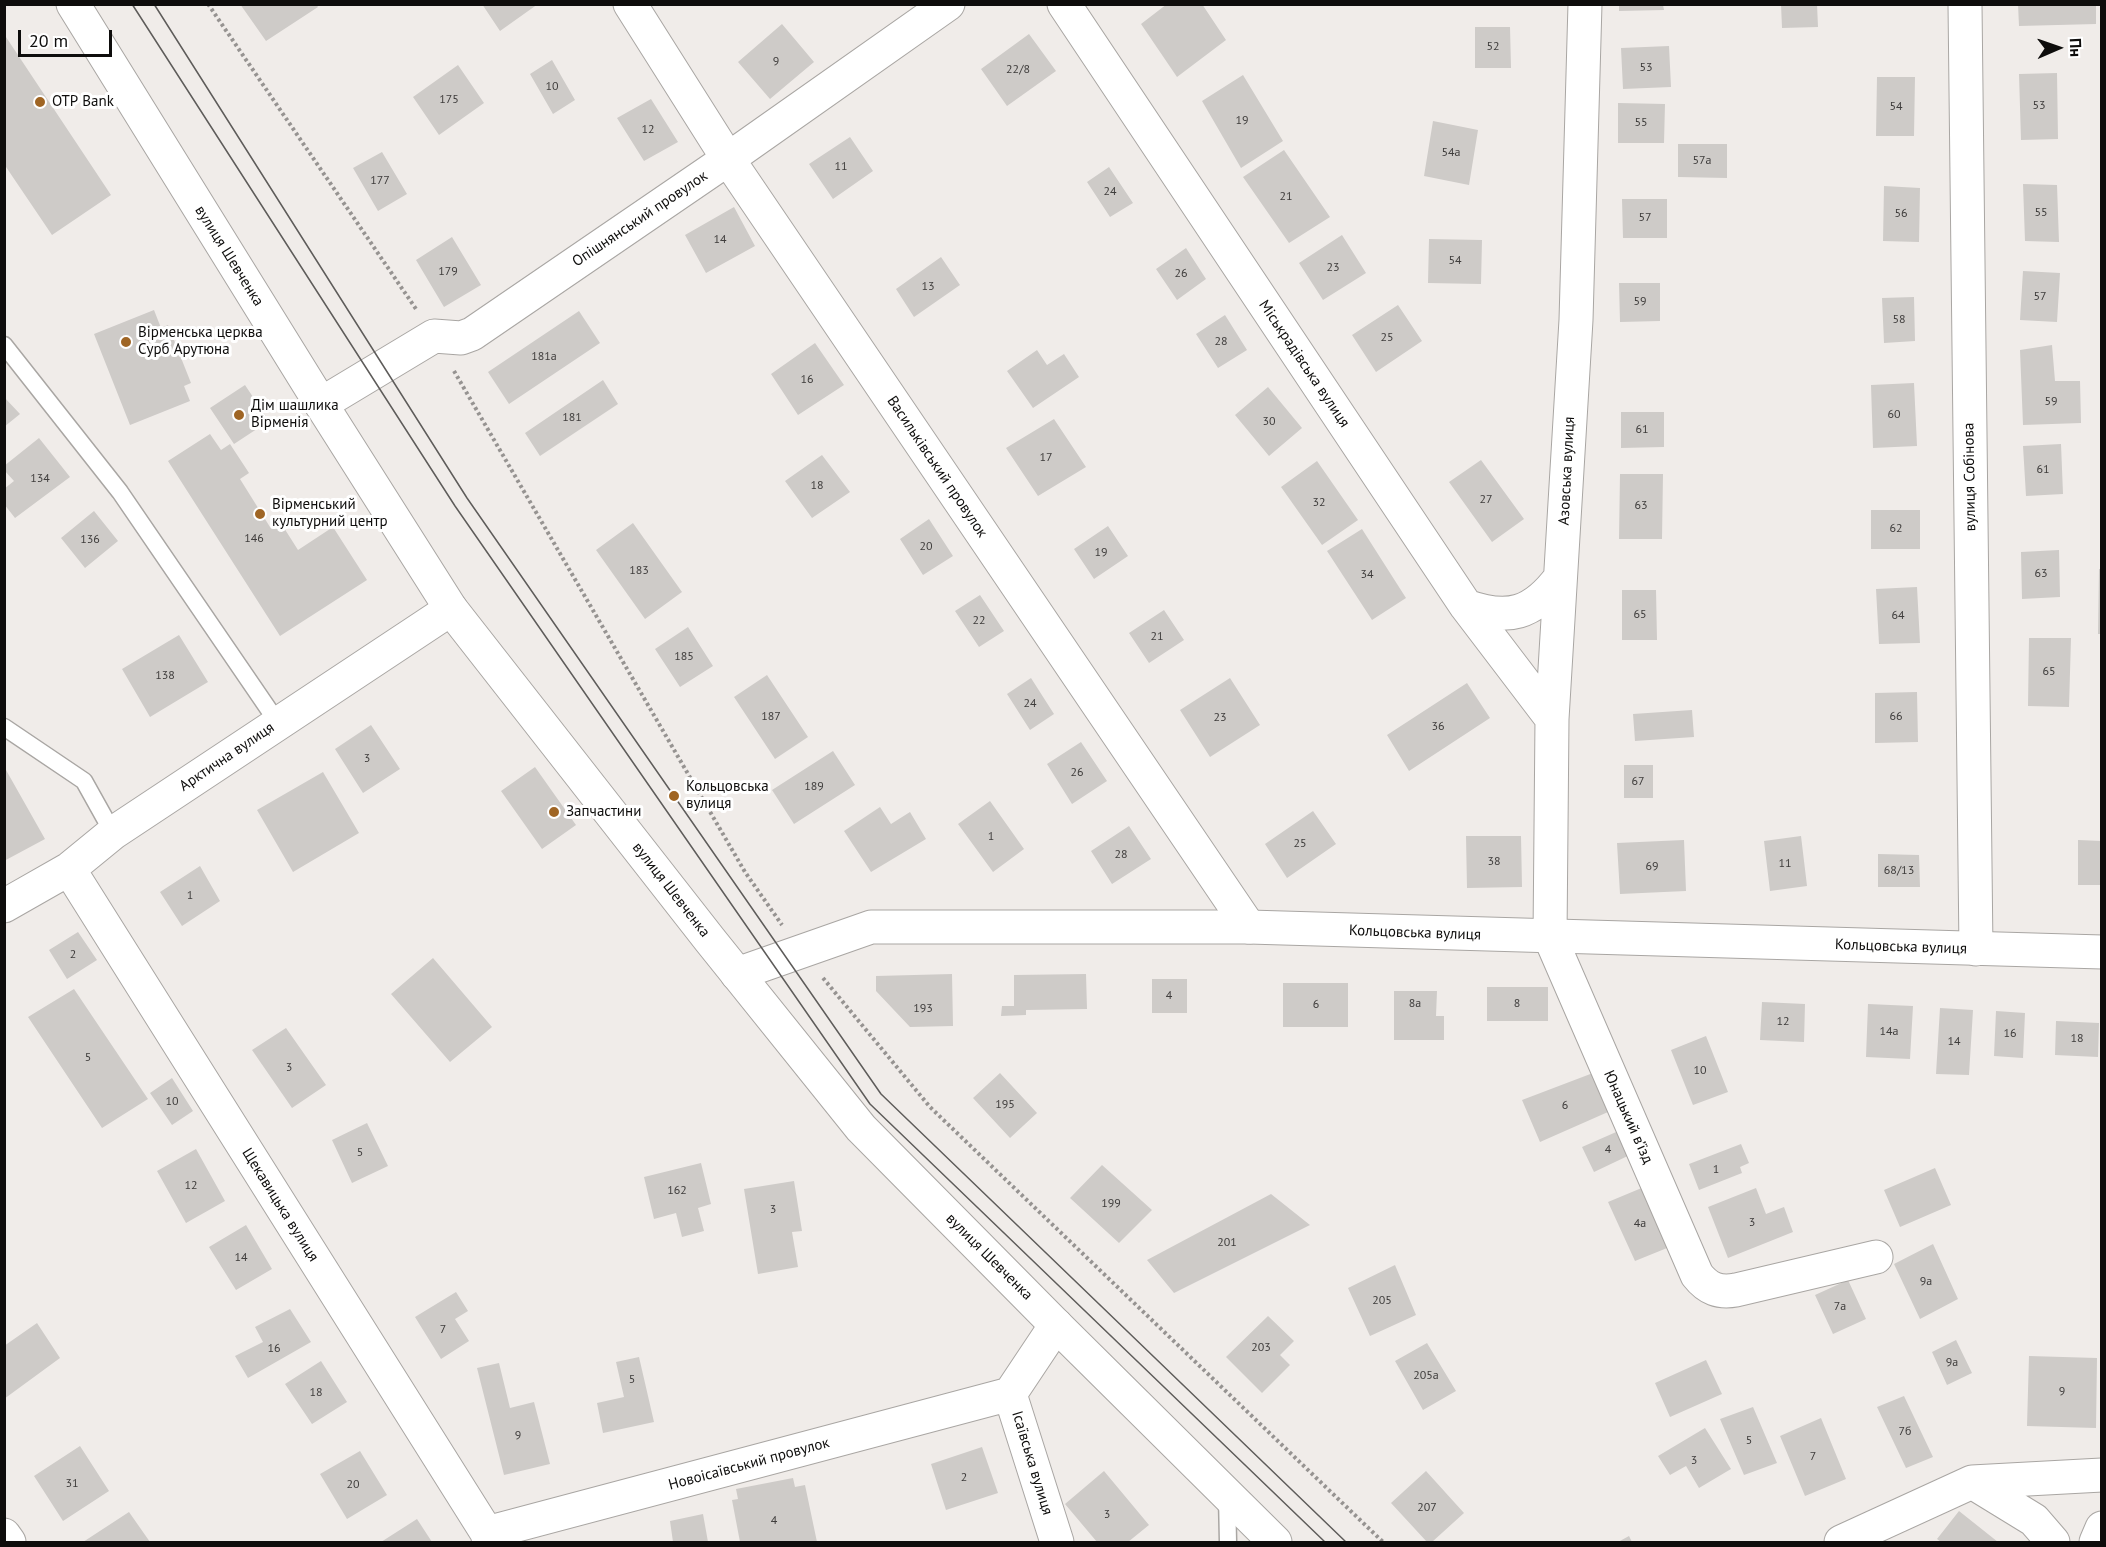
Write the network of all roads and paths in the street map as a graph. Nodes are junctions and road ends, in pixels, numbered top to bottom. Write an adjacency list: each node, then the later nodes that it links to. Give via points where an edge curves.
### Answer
1 (73, 4): 11 (street, вулиця Шевченка)
2 (208, 4): 9 (path)
3 (630, 4): 8 (street, Васильківський провулок)
4 (948, 4): 8 (street, Опішнянський провулок)
5 (1064, 4): 13 (street, Міськрадівська вулиця)
6 (1585, 4): 12 (street, Азовська вулиця, via 1576,320)
7 (1965, 4): 23 (street, вулиця Собінова)
8 (728, 159): 9 (street, Опішнянський провулок, via 472,334 461,338); 21 (street, Васильківський провулок)
9 (434, 336): 11 (street); 24 (path, via 745,872)
10 (4, 345): 16 (lane, via 120,492)
11 (321, 404): 14 (street, вулиця Шевченка)
12 (1560, 578): 13 (street, via 1547,596 1529,608 1508,614 1486,614); 15 (street, Азовська вулиця)
13 (1466, 606): 15 (street, Міськрадівська вулиця)
14 (451, 609): 16 (street, Арктична вулиця); 26 (street, вулиця Шевченка)
15 (1552, 719): 22 (street, Азовська вулиця)
16 (278, 723): 18 (street, Арктична вулиця)
17 (4, 728): 18 (lane, via 84,781)
18 (113, 833): 19 (street, Арктична вулиця)
19 (69, 869): 20 (street, Арктична вулиця); 35 (street, Щекавицька вулиця)
20 (4, 906)
21 (1250, 927): 22 (street, Кольцовська вулиця); 24 (street, Кольцовська вулиця, via 871,927)
22 (1550, 937): 23 (street, Кольцовська вулиця); 27 (street, Юнацький в’їзд, via 1704,1284 1725,1292)
23 (1976, 949): 25 (street, Кольцовська вулиця)
24 (802, 951): 26 (street, Кольцовська вулиця); 40 (path, via 930,1107)
25 (2102, 952)
26 (737, 974): 28 (street, вулиця Шевченка, via 861,1128)
27 (1876, 1257)
28 (1056, 1325): 29 (street, Ісаївська вулиця); 32 (street, вулиця Шевченка)
29 (1010, 1394): 35 (street, Новоісаївський провулок); 37 (street, Ісаївська вулиця)
30 (2102, 1475): 31 (street)
31 (1972, 1482): 41 (street); 42 (street, via 2034,1520)
32 (1227, 1496): 38 (lane); 39 (street, вулиця Шевченка)
33 (2102, 1527): 43 (street)
34 (4, 1535): 36 (street)
35 (488, 1538)
36 (9, 1542)
37 (1057, 1542)
38 (1228, 1542)
39 (1275, 1542)
40 (1383, 1542)
41 (1841, 1542)
42 (2053, 1542)
43 (2096, 1542)

